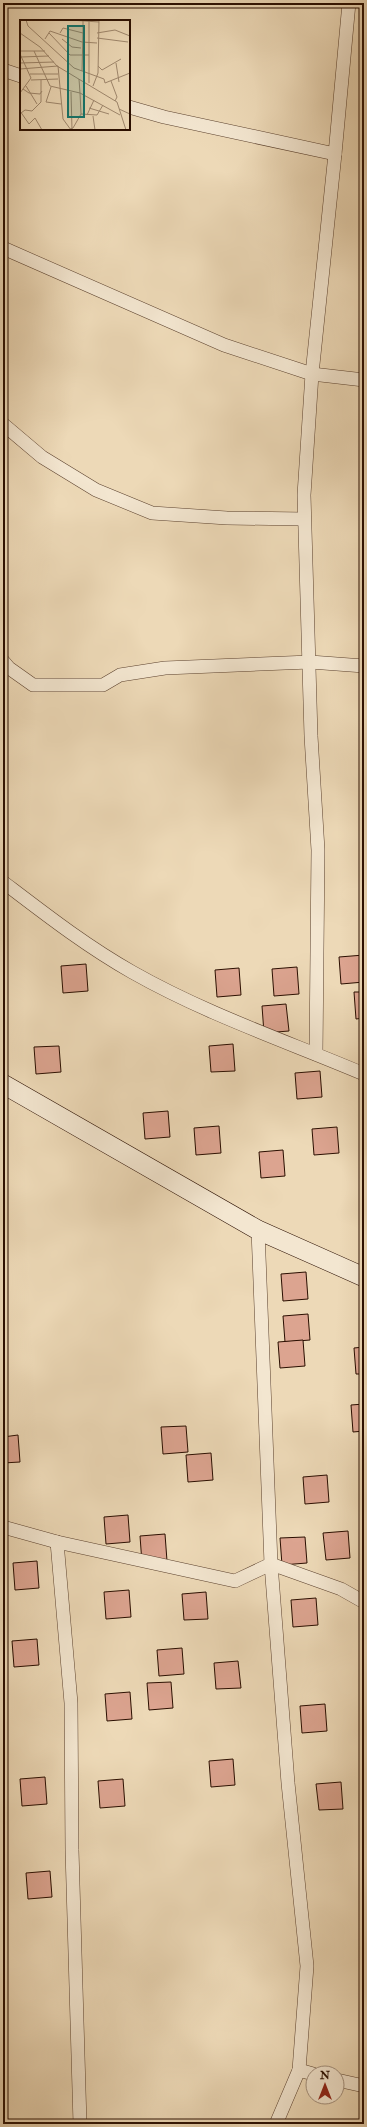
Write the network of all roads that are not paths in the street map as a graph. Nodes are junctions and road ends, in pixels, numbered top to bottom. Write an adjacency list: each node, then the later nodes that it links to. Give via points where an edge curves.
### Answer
1 (350, 3): 5 (street)
2 (3, 70): 3 (street)
3 (20, 76)
4 (130, 107): 5 (street)
5 (335, 154): 7 (street)
6 (3, 248): 7 (street, via 224,345)
7 (312, 374): 8 (street); 10 (street)
8 (364, 380)
9 (3, 424): 10 (street, via 42,457 96,490 152,513 227,518)
10 (304, 519): 12 (street)
11 (3, 661): 12 (street, via 33,685 103,685 120,675 165,668)
12 (310, 662): 13 (street); 15 (street, via 311,736 318,850)
13 (364, 666)
14 (3, 882): 15 (street, via 77,938 132,972 251,1030)
15 (316, 1054): 16 (street)
16 (364, 1074)
17 (3, 1084): 18 (street)
18 (258, 1230): 19 (street); 22 (street)
19 (364, 1277)
20 (3, 1527): 21 (street)
21 (57, 1542): 22 (street, via 235,1581); 28 (street, via 71,1703 72,1850)
22 (271, 1564): 23 (street, via 341,1589); 24 (street, via 288,1783 308,1966)
23 (364, 1602)
24 (299, 2070): 25 (street); 29 (street)
25 (305, 2072)
26 (345, 2082): 27 (street)
27 (364, 2086)
28 (80, 2124)
29 (276, 2124)

